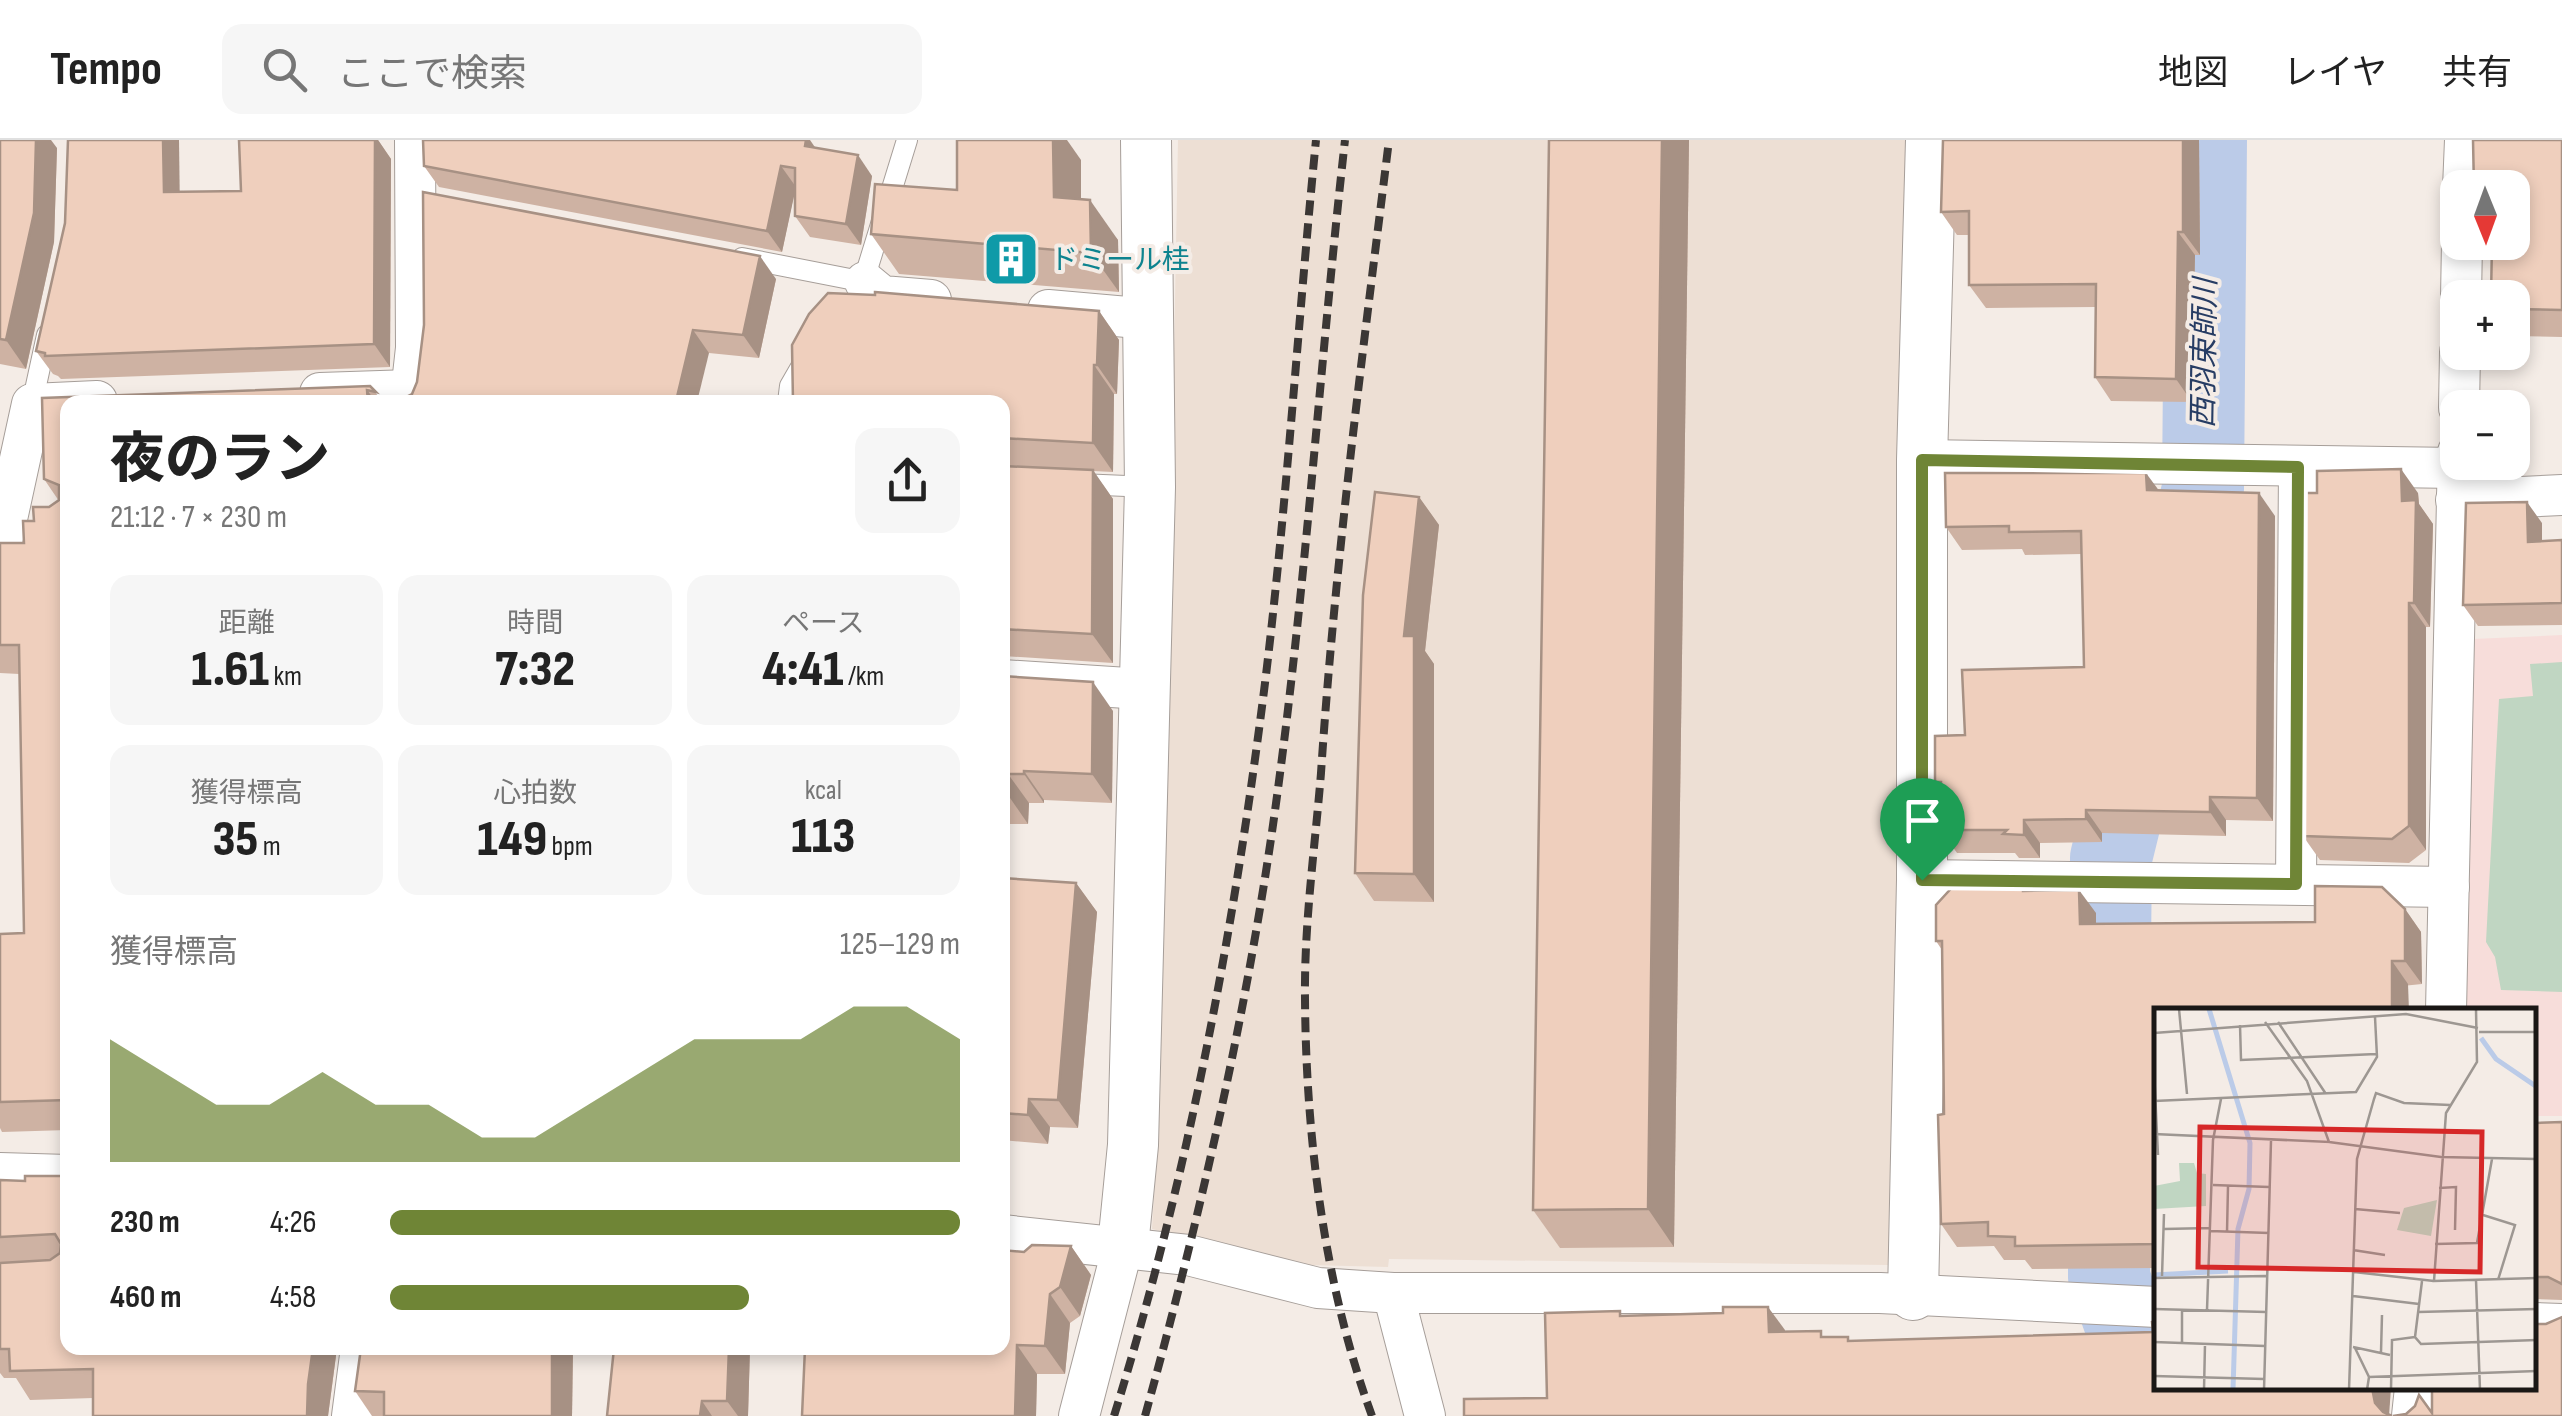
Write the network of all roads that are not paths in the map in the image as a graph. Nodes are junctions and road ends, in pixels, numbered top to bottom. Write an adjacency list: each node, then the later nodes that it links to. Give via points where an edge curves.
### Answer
1 (415, 140): 14 (street, via 425,198)
2 (907, 140): 8 (lane)
3 (1146, 140): 10 (street)
4 (1931, 140): 18 (street)
5 (2465, 140): 6 (street)
6 (2464, 170)
7 (728, 256): 8 (lane)
8 (859, 289): 10 (street)
9 (52, 315): 17 (lane)
10 (1150, 320): 24 (street)
11 (818, 335): 15 (lane)
12 (291, 394): 13 (street)
13 (351, 395)
14 (411, 395)
15 (789, 395)
16 (60, 403): 17 (street)
17 (32, 404): 26 (street)
18 (1922, 460): 19 (street); 29 (street)
19 (2298, 467): 20 (street); 30 (street)
20 (2440, 472)
21 (2457, 480): 31 (street)
22 (2490, 480): 25 (street)
23 (1058, 482): 24 (lane)
24 (1150, 487): 28 (street)
25 (2562, 495)
26 (9, 533)
27 (1010, 681): 28 (street)
28 (1143, 689): 36 (street, via 1133,1145)
29 (1922, 880): 30 (street); 38 (street)
30 (2296, 884): 31 (street)
31 (2448, 887): 32 (street)
32 (2446, 1008)
33 (0, 1174): 34 (street)
34 (60, 1174)
35 (1010, 1236): 36 (street)
36 (1123, 1246): 37 (street, via 1318,1288); 45 (street)
37 (1393, 1293): 38 (street); 46 (street)
38 (1913, 1295): 39 (street)
39 (2154, 1307)
40 (2537, 1323): 41 (street)
41 (2562, 1324)
42 (359, 1355): 44 (street)
43 (2415, 1391): 47 (street)
44 (352, 1416)
45 (1079, 1416)
46 (1425, 1416)
47 (2412, 1416)

